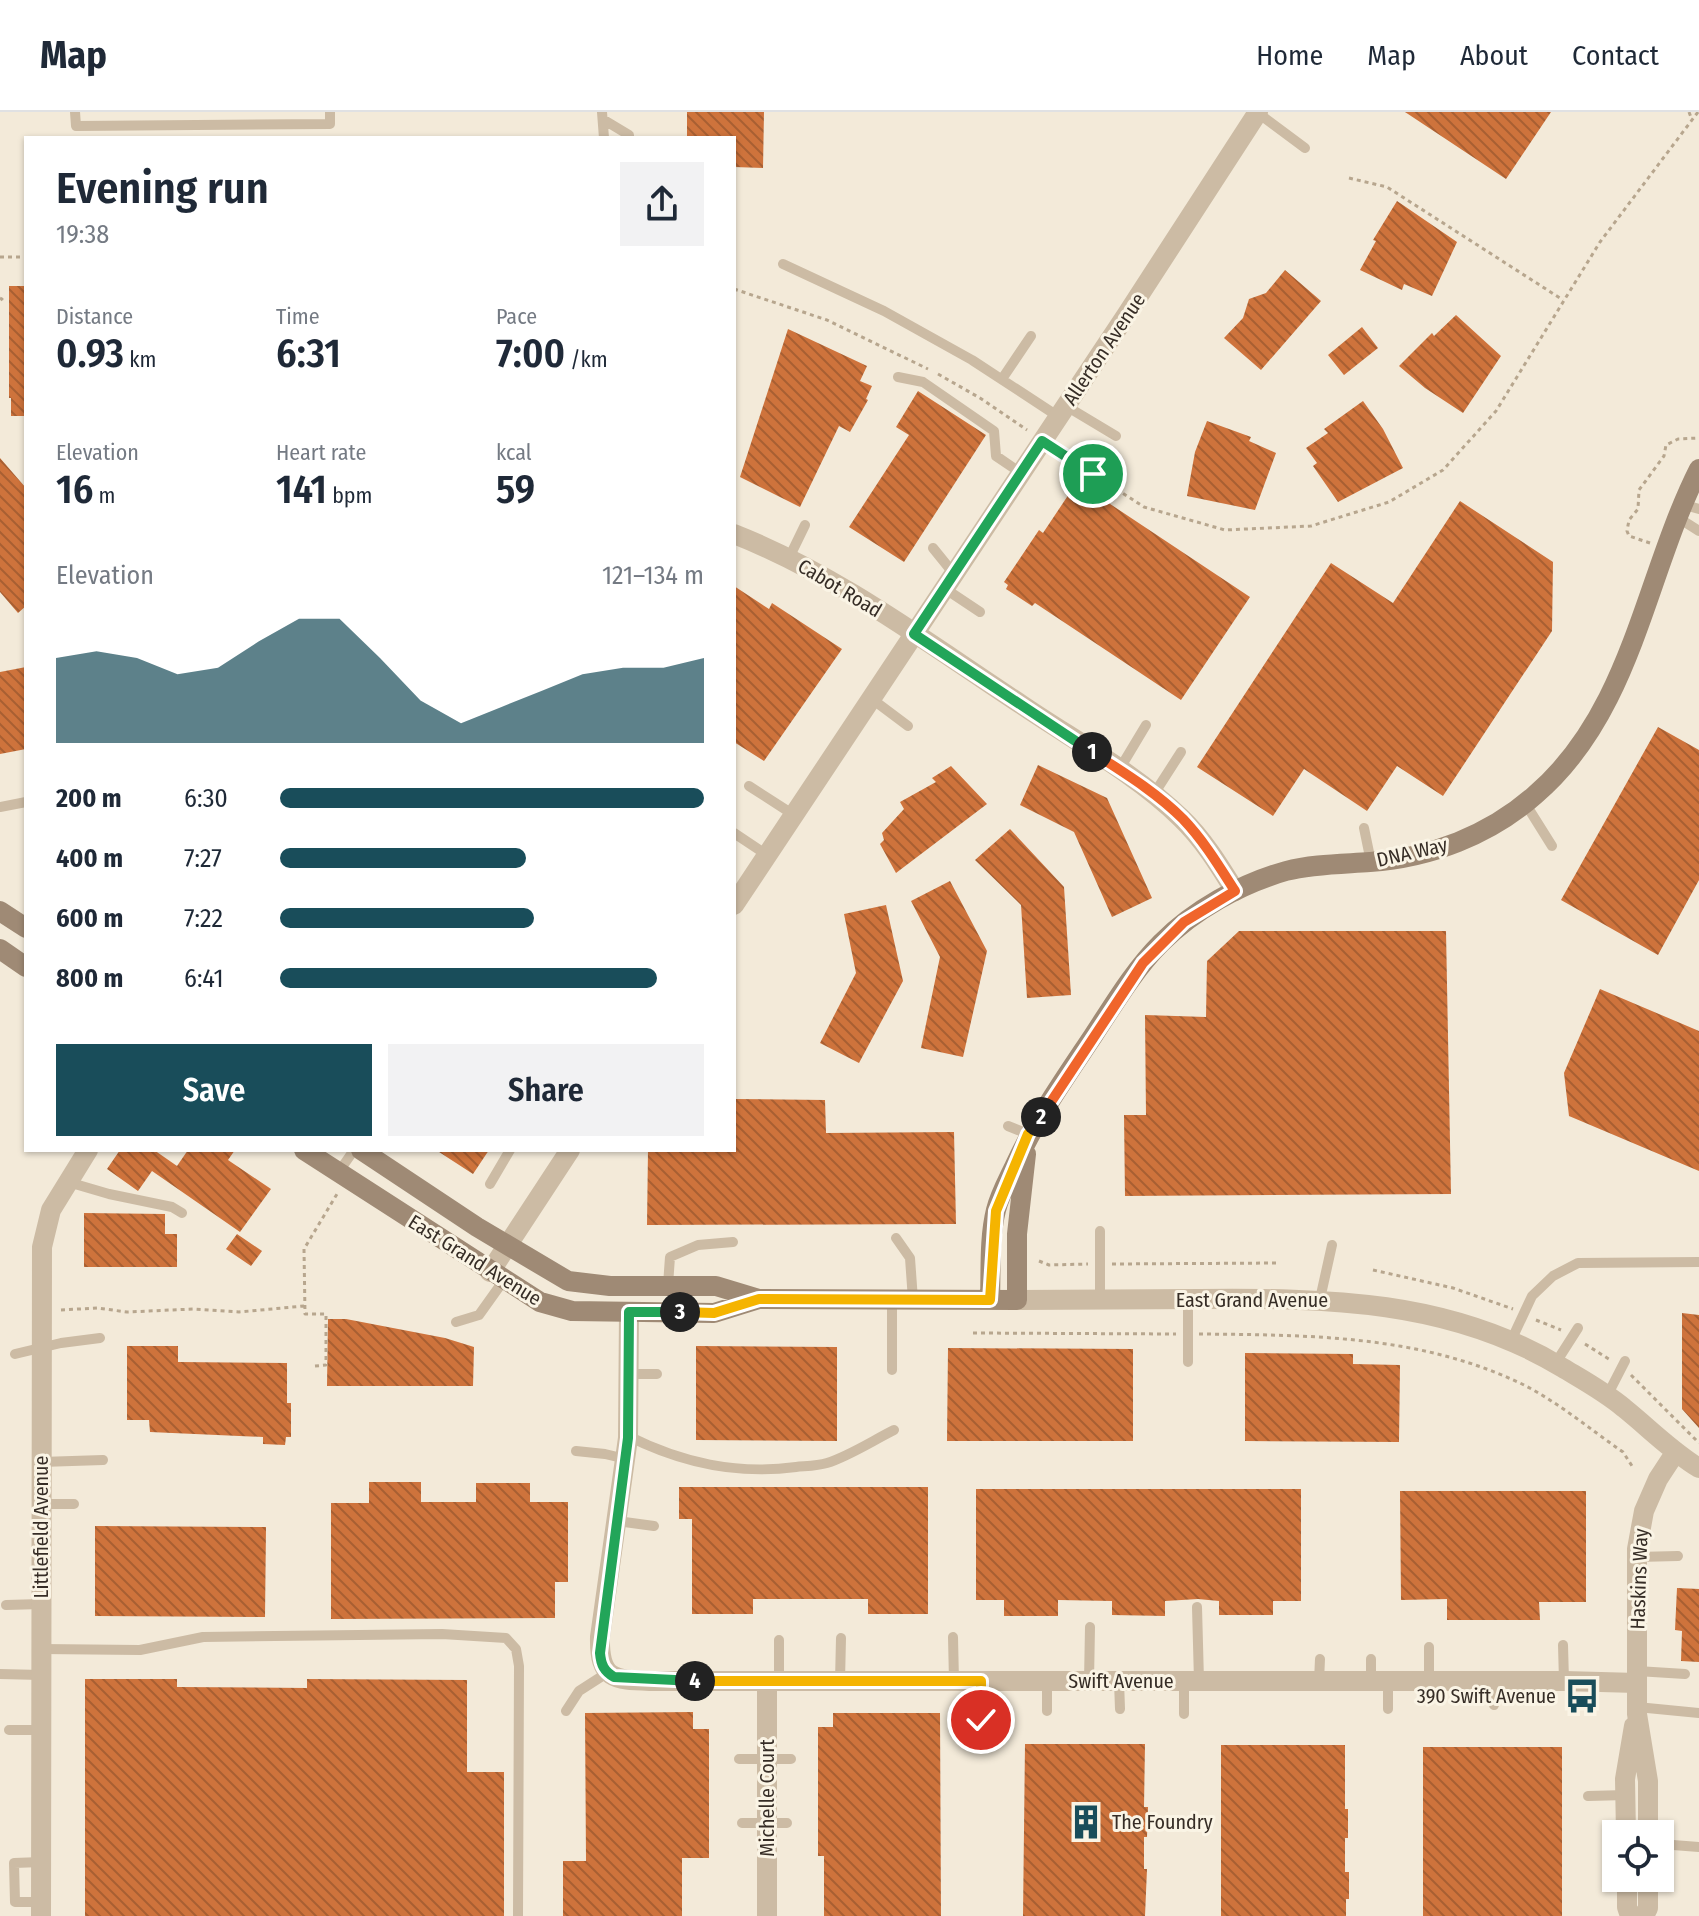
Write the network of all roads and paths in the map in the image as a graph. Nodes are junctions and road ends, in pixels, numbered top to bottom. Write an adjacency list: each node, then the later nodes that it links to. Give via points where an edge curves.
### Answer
1 (75, 112): 2 (lane, via 76,126 330,124)
2 (330, 112)
3 (1258, 112): 10 (lane); 20 (street, Allerton Avenue)
4 (1689, 112): 7 (path)
5 (1698, 112): 7 (path)
6 (603, 116): 8 (lane); 9 (lane)
7 (1692, 120): 16 (path, via 1600,242)
8 (604, 136)
9 (629, 136)
10 (1305, 148)
11 (1349, 178): 16 (path, via 1387,187)
12 (0, 257): 13 (path)
13 (24, 257)
14 (783, 264): 19 (lane, via 884,311)
15 (736, 290): 23 (path, via 827,320 899,353 980,398)
16 (1564, 301): 23 (path, via 1496,411 1443,470 1389,502 1311,526 1225,530 1144,507)
17 (1031, 336): 19 (lane)
18 (898, 377): 25 (lane, via 923,382 994,431 996,456)
19 (1002, 379): 20 (lane)
20 (1062, 411): 21 (lane); 23 (street, Allerton Avenue)
21 (1116, 436)
22 (1699, 438): 30 (path, via 1666,445 1639,490 1638,509 1629,520 1629,536)
23 (1042, 441): 25 (street, Allerton Avenue)
24 (1699, 469): 26 (main road, DNA Way)
25 (1021, 473): 33 (street, Allerton Avenue)
26 (1686, 510): 28 (lane); 30 (main road, DNA Way)
27 (805, 525): 32 (lane)
28 (1699, 531)
29 (736, 535): 32 (street, Cabot Road)
30 (1666, 547): 44 (main road, DNA Way, via 1605,707 1575,755)
31 (933, 548): 33 (lane)
32 (789, 558): 35 (street, Cabot Road)
33 (949, 581): 34 (lane); 35 (street, Allerton Avenue)
34 (980, 612)
35 (914, 634): 36 (street, Allerton Avenue); 40 (street, Cabot Road)
36 (872, 699): 38 (lane); 46 (street, Allerton Avenue)
37 (1146, 725): 40 (lane)
38 (908, 726)
39 (1181, 752): 42 (lane)
40 (1119, 770): 42 (street, Cabot Road)
41 (749, 786): 46 (lane)
42 (1154, 794): 52 (street, Cabot Road, via 1204,843)
43 (24, 802): 45 (lane)
44 (1525, 803): 49 (lane); 51 (main road, DNA Way, via 1455,843)
45 (0, 807)
46 (794, 815): 50 (street, Allerton Avenue)
47 (1364, 828): 51 (lane)
48 (736, 834): 50 (lane)
49 (1552, 846)
50 (767, 855): 53 (street, Allerton Avenue)
51 (1371, 862): 52 (main road, DNA Way, via 1286,871)
52 (1235, 891): 59 (main road, DNA Way, via 1184,922 1143,963)
53 (736, 902)
54 (0, 911): 55 (main road)
55 (24, 927)
56 (0, 949): 57 (main road)
57 (24, 966)
58 (1008, 1126): 59 (lane)
59 (1028, 1134): 87 (main road, DNA Way, via 996,1211); 88 (main road, DNA Way, via 1018,1216)
60 (87, 1152): 67 (street, Littlefield Avenue)
61 (307, 1152): 66 (main road, East Grand Avenue)
62 (353, 1152): 66 (lane)
63 (364, 1152): 73 (main road, East Grand Avenue)
64 (509, 1152): 68 (lane)
65 (565, 1152): 73 (street)
66 (343, 1176): 80 (main road, East Grand Avenue); 89 (path, via 304,1249)
67 (66, 1181): 69 (lane); 91 (street, Littlefield Avenue, via 45,1228)
68 (490, 1184)
69 (182, 1213)
70 (1100, 1231): 78 (lane)
71 (896, 1238): 86 (lane, via 910,1258)
72 (733, 1242): 81 (lane, via 698,1245 670,1257)
73 (507, 1245): 80 (street); 81 (main road, East Grand Avenue, via 568,1281)
74 (1332, 1245): 85 (lane)
75 (1039, 1261): 78 (path)
76 (1699, 1262): 98 (lane, via 1578,1263 1553,1276 1532,1296)
77 (1280, 1263): 78 (path)
78 (1101, 1264): 83 (lane)
79 (1373, 1270): 90 (path, via 1453,1288)
80 (497, 1276): 92 (main road, East Grand Avenue, via 559,1309); 93 (lane, via 479,1315)
81 (668, 1285): 82 (main road, East Grand Avenue, via 716,1286)
82 (759, 1299): 86 (main road, East Grand Avenue); 92 (main road, East Grand Avenue, via 714,1313)
83 (1100, 1299): 84 (street, East Grand Avenue); 88 (street, East Grand Avenue)
84 (1188, 1299): 85 (street, East Grand Avenue); 96 (lane)
85 (1320, 1299): 98 (street, East Grand Avenue, via 1405,1310)
86 (902, 1300): 87 (main road, East Grand Avenue); 105 (lane)
87 (990, 1300): 88 (main road, East Grand Avenue)
88 (1017, 1300)
89 (304, 1306): 91 (path, via 239,1312); 104 (path, via 305,1314 326,1314 326,1365)
90 (1513, 1309)
91 (41, 1310): 99 (street, Littlefield Avenue)
92 (629, 1312): 106 (street)
93 (456, 1322)
94 (1578, 1328): 103 (lane)
95 (973, 1333): 96 (path)
96 (1187, 1334): 102 (lane); 116 (path, via 1321,1335 1435,1354 1537,1393 1623,1452)
97 (100, 1338): 99 (lane)
98 (1510, 1343): 103 (street, East Grand Avenue)
99 (41, 1348): 100 (lane); 115 (street, Littlefield Avenue)
100 (15, 1354)
101 (1625, 1361): 108 (lane)
102 (1188, 1362)
103 (1555, 1364): 108 (street, East Grand Avenue)
104 (315, 1366)
105 (892, 1370)
106 (629, 1374): 107 (lane); 110 (street)
107 (657, 1374)
108 (1607, 1396): 112 (street, East Grand Avenue)
109 (894, 1430): 110 (lane, via 826,1463 738,1470 660,1452)
110 (628, 1436): 113 (street)
111 (576, 1451): 113 (lane)
112 (1675, 1453): 117 (street, East Grand Avenue); 123 (street, Haskins Way, via 1644,1511)
113 (626, 1459): 120 (street)
114 (103, 1460): 115 (lane)
115 (41, 1462): 118 (street, Littlefield Avenue)
116 (1632, 1466)
117 (1699, 1468)
118 (41, 1504): 119 (lane); 124 (street, Littlefield Avenue)
119 (74, 1504)
120 (617, 1521): 121 (lane); 136 (street, via 600,1637 601,1665)
121 (654, 1526)
122 (1678, 1556): 123 (lane)
123 (1637, 1557): 140 (street, Haskins Way)
124 (41, 1604): 125 (lane); 133 (street, Littlefield Avenue)
125 (6, 1605)
126 (1197, 1607): 148 (lane)
127 (1090, 1627): 146 (lane)
128 (953, 1637): 143 (lane)
129 (841, 1638): 142 (lane)
130 (779, 1640): 141 (lane)
131 (1563, 1645): 153 (lane)
132 (1429, 1647): 151 (lane)
133 (41, 1649): 139 (street, Littlefield Avenue); 179 (lane, via 140,1650 203,1637 243,1636 506,1638 516,1649 519,1666)
134 (1320, 1659): 149 (lane)
135 (1371, 1659): 150 (lane)
136 (607, 1673): 141 (street, Swift Avenue, via 636,1680); 158 (lane, via 579,1691)
137 (0, 1674): 139 (lane)
138 (1685, 1674): 140 (lane)
139 (41, 1675): 164 (street, Littlefield Avenue)
140 (1637, 1677): 153 (street, Swift Avenue); 157 (street, Haskins Way)
141 (773, 1681): 142 (street, Swift Avenue); 166 (street, Michelle Court)
142 (840, 1681): 143 (street, Swift Avenue)
143 (954, 1681): 144 (street, Swift Avenue)
144 (981, 1681): 145 (street, Swift Avenue); 162 (lane)
145 (1047, 1681): 146 (street, Swift Avenue); 159 (lane)
146 (1089, 1681): 147 (street, Swift Avenue)
147 (1119, 1681): 148 (street, Swift Avenue); 155 (lane)
148 (1191, 1681): 149 (street, Swift Avenue); 161 (lane)
149 (1319, 1681): 150 (street, Swift Avenue)
150 (1379, 1681): 151 (street, Swift Avenue); 156 (lane)
151 (1429, 1681): 152 (street, Swift Avenue)
152 (1493, 1681): 153 (street, Swift Avenue); 154 (lane)
153 (1564, 1681)
154 (1494, 1705)
155 (1120, 1709)
156 (1388, 1709)
157 (1637, 1710): 160 (lane); 168 (street, Haskins Way); 171 (street, Haskins Way)
158 (566, 1711)
159 (1047, 1711)
160 (1699, 1713)
161 (1184, 1714)
162 (981, 1720)
163 (9, 1730): 164 (lane)
164 (41, 1730): 178 (street, Littlefield Avenue)
165 (739, 1759): 166 (lane)
166 (767, 1759): 167 (lane); 173 (street, Michelle Court)
167 (791, 1759)
168 (1626, 1795): 169 (lane); 170 (street, Haskins Way)
169 (1588, 1796)
170 (1626, 1820)
171 (1648, 1820)
172 (742, 1823): 173 (lane)
173 (777, 1824): 180 (street, Michelle Court)
174 (1674, 1845): 175 (lane)
175 (1699, 1847)
176 (1627, 1892): 181 (street)
177 (1648, 1892): 182 (street)
178 (41, 1909)
179 (518, 1916)
180 (767, 1916)
181 (1630, 1916)
182 (1644, 1916)

